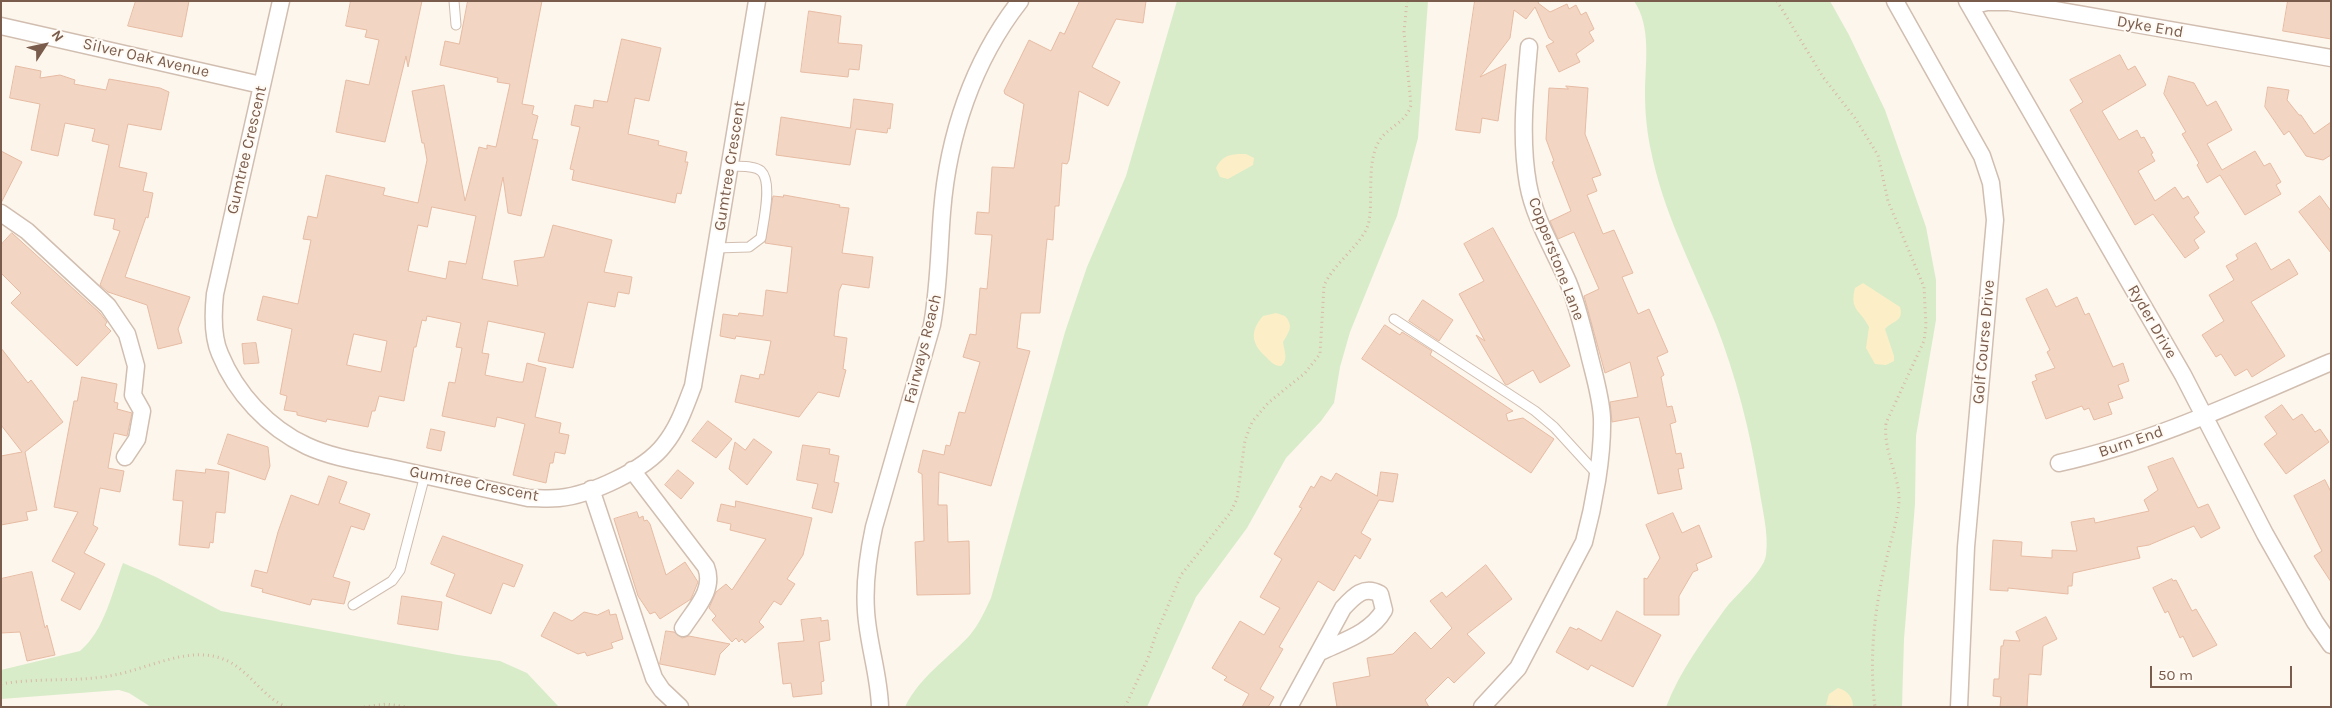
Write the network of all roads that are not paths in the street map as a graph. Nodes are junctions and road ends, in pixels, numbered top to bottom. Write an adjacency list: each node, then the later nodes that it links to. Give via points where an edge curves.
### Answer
1 (281, 1): 11 (street, Gumtree Crescent)
2 (454, 1): 7 (lane)
3 (758, 1): 12 (street, Gumtree Crescent)
4 (1020, 1): 29 (street, Fairways Reach, via 989,46 972,80 951,151 942,210 938,290 932,325 869,552 866,611)
5 (1895, 1): 32 (street, Golf Course Drive, via 1982,156 1991,183 1995,220 1966,547)
6 (1968, 4): 10 (street, Dyke End, via 2009,2); 17 (street, Ryder Drive, via 2183,375)
7 (456, 25)
8 (1, 26): 11 (street, Silver Oak Avenue)
9 (1529, 47): 21 (street, Copperstone Lane, via 1525,93 1528,184 1534,207 1569,283 1598,389 1602,418)
10 (2331, 58)
11 (261, 84): 22 (street, Gumtree Crescent, via 215,294 213,313 219,353 256,410 306,446)
12 (730, 166): 14 (street, Gumtree Crescent); 14 (lane, via 755,168 766,180 761,238 749,247)
13 (1, 213): 18 (street, via 27,231 108,306 128,334 136,366 133,395 142,411 137,439)
14 (716, 248): 20 (street, Gumtree Crescent, via 693,386 683,414 663,447)
15 (1394, 320): 21 (lane, via 1535,411)
16 (2331, 362): 17 (street, Burn End)
17 (2202, 417): 19 (street, Burn End, via 2089,457); 26 (street, Ryder Drive, via 2265,534)
18 (126, 458)
19 (2059, 463)
20 (632, 470): 23 (street, Gumtree Crescent); 25 (street, via 709,575 705,594)
21 (1596, 473): 31 (street, Copperstone Lane, via 1584,542 1518,668)
22 (425, 476): 23 (street, Gumtree Crescent, via 528,498 559,498); 24 (lane, via 400,570 392,581)
23 (591, 489): 28 (street, via 654,678)
24 (353, 605)
25 (682, 628)
26 (2331, 645)
27 (1320, 652): 30 (street)
28 (680, 707)
29 (880, 707)
30 (1289, 707)
31 (1482, 707)
32 (1959, 707)

